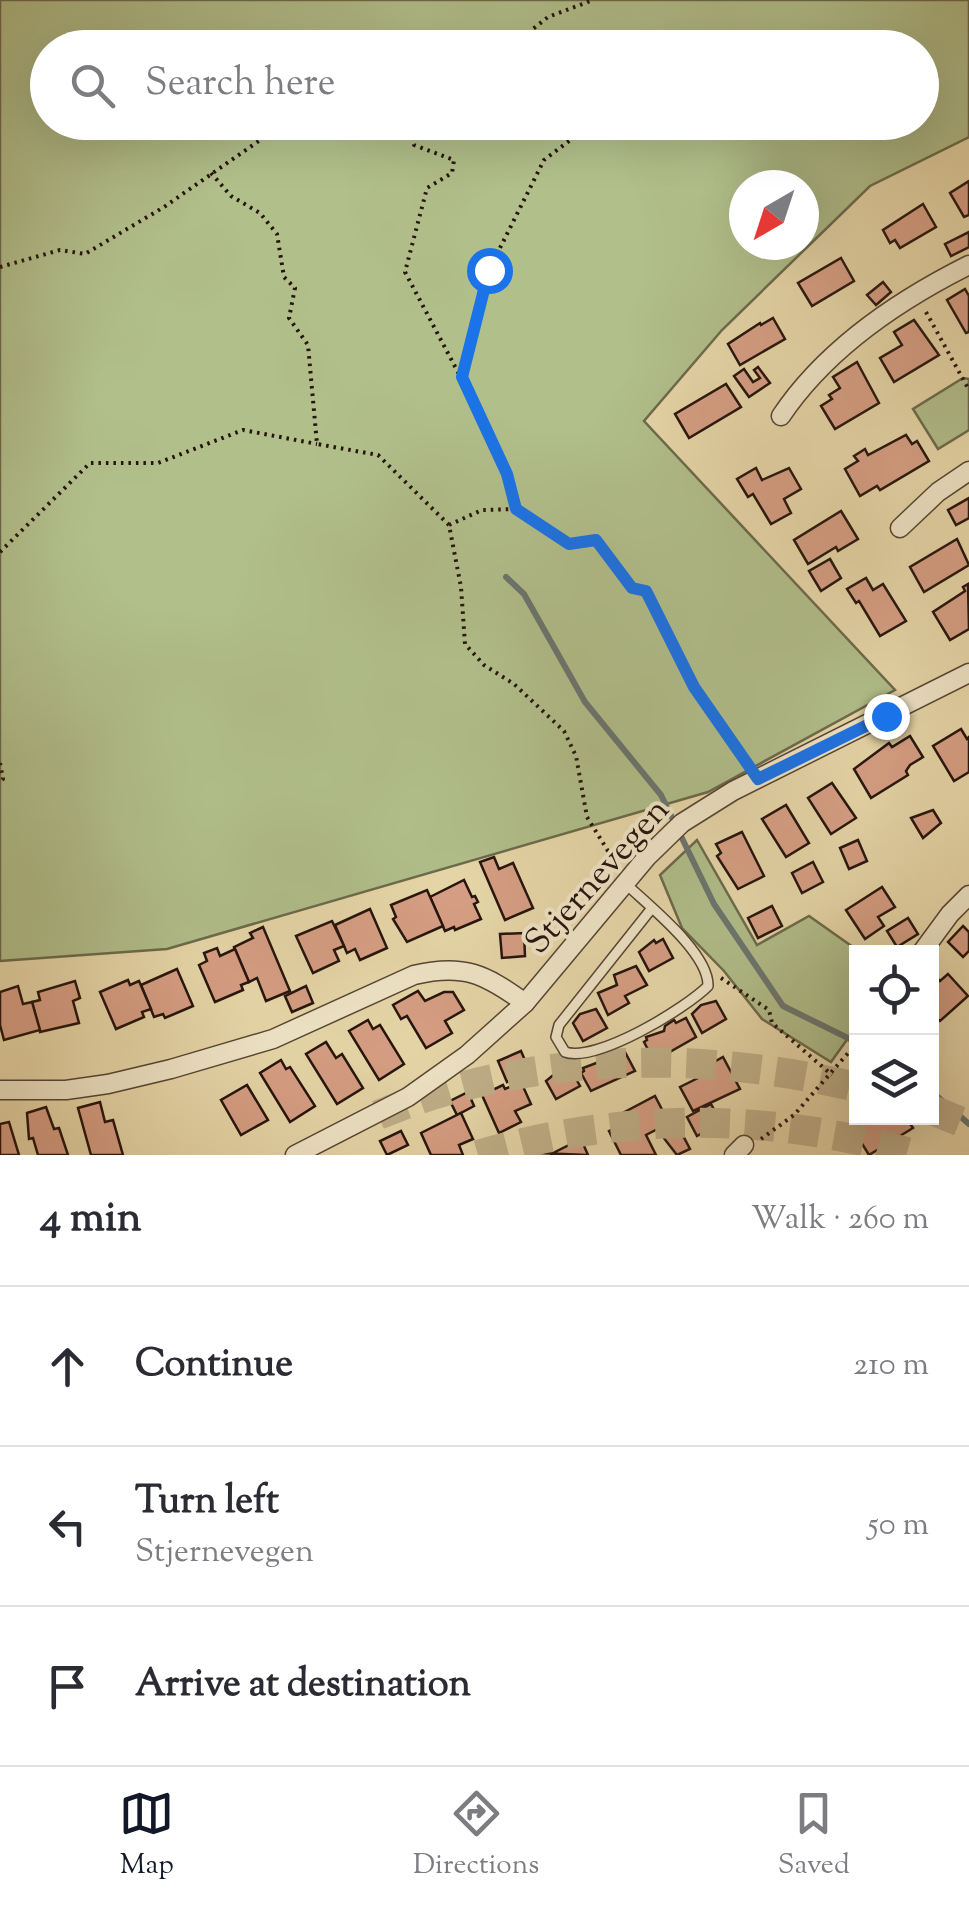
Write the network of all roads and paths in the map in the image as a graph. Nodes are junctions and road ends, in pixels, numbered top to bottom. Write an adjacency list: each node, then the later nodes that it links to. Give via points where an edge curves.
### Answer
1 (594, 0): 2 (path)
2 (532, 30)
3 (260, 140): 6 (path)
4 (413, 140): 10 (path, via 454,160 452,172 427,188 404,272)
5 (570, 140): 10 (path, via 544,160 489,270)
6 (211, 173): 8 (path, via 85,254 60,250); 13 (path, via 276,234 284,277 295,288 290,318 308,345)
7 (969, 265): 9 (street)
8 (0, 267)
9 (916, 294): 11 (path); 12 (street, via 828,359)
10 (462, 377): 15 (path)
11 (969, 390)
12 (782, 416)
13 (317, 444): 16 (path, via 378,455); 18 (path, via 243,430 158,463 90,463)
14 (969, 471): 17 (street)
15 (516, 509): 16 (path, via 482,510); 21 (path, via 569,544 596,540 632,588 646,591 694,687)
16 (449, 525): 23 (path, via 466,644 564,731 576,756 586,818)
17 (900, 528)
18 (0, 552)
19 (969, 673): 21 (street, Stjernevegen)
20 (0, 763): 22 (path)
21 (758, 779): 23 (street, Stjernevegen, via 682,822)
22 (0, 782)
23 (630, 878): 25 (lane); 28 (street, Stjernevegen)
24 (969, 895): 26 (street)
25 (652, 908): 27 (lane); 27 (lane, via 560,1025 561,1049 581,1055 646,1028 706,988)
26 (927, 945)
27 (703, 966): 30 (path, via 769,1010 772,1023)
28 (525, 1003): 31 (street, via 468,970 437,970 274,1039 171,1068 66,1090); 33 (street, Stjernevegen, via 429,1084)
29 (849, 1053): 30 (path)
30 (832, 1075): 32 (path, via 794,1115)
31 (0, 1090)
32 (738, 1150)
33 (296, 1155)

